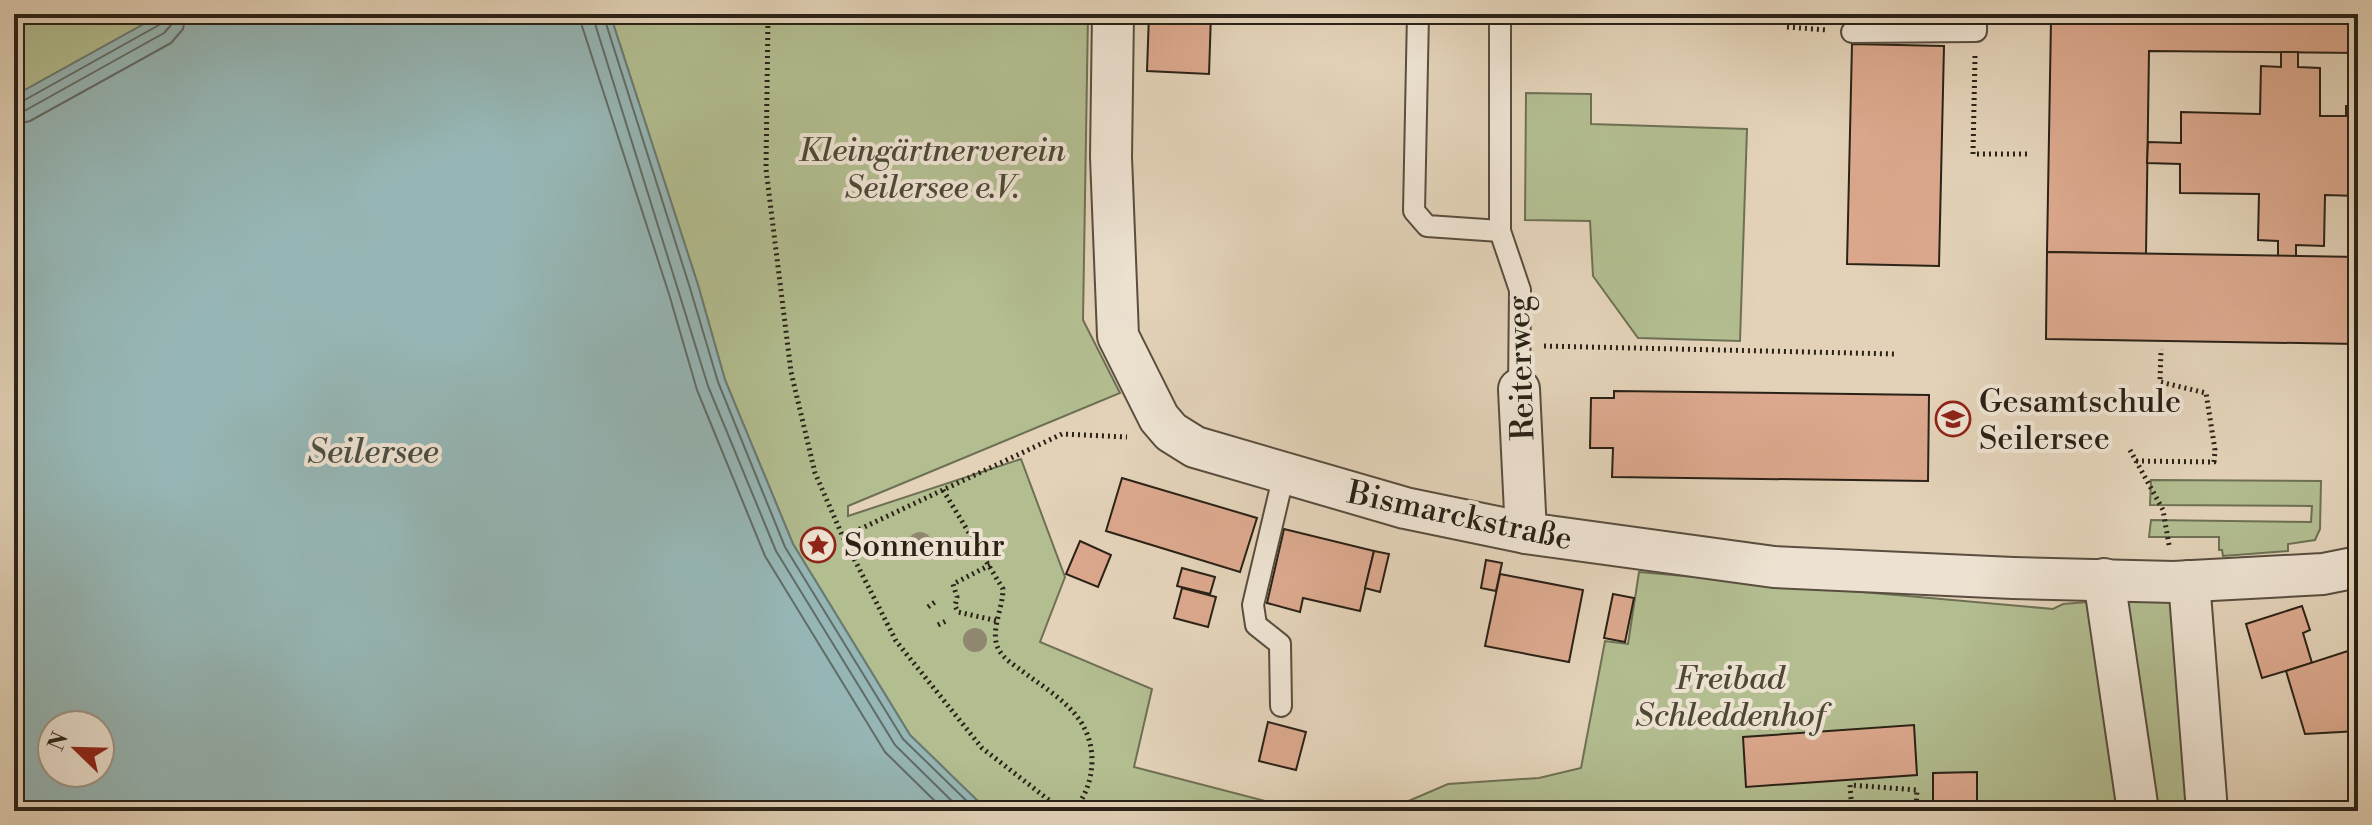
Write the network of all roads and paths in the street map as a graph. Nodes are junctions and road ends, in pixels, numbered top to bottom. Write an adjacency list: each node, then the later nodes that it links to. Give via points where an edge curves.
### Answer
1 (768, 14): 20 (path, via 766,169 791,372 815,473)
2 (1113, 14): 14 (street, Bismarckstraße, via 1111,157 1118,336)
3 (1418, 14): 9 (lane, via 1414,211 1427,226)
4 (1500, 14): 9 (lane, Reiterweg)
5 (1976, 23): 7 (lane); 8 (path, via 1973,154)
6 (1787, 27): 7 (path)
7 (1852, 32)
8 (2030, 154)
9 (1500, 231): 10 (lane, Reiterweg, via 1520,290)
10 (1519, 345): 12 (path); 13 (lane, Reiterweg)
11 (2161, 349): 16 (path, via 2160,382 2206,393 2214,462)
12 (1896, 354)
13 (1519, 389): 19 (street, Reiterweg)
14 (1159, 418): 17 (street, Bismarckstraße, via 1195,447); 18 (path, via 1131,437 1062,434)
15 (2130, 450): 16 (path)
16 (2136, 461): 24 (path, via 2163,510)
17 (1284, 474): 19 (street, Bismarckstraße, via 1405,508); 30 (lane, via 1253,605 1256,625 1280,644)
18 (943, 490): 20 (path); 21 (path)
19 (1526, 533): 23 (street, Bismarckstraße, via 1789,568)
20 (843, 537): 31 (path, via 896,641 942,699 982,748)
21 (990, 565): 28 (path, via 1003,589); 28 (path, via 953,584 955,606 958,612)
22 (2358, 567): 24 (street, Bismarckstraße, via 2323,574)
23 (2104, 579): 24 (street, Bismarckstraße); 35 (street)
24 (2182, 581): 36 (street)
25 (935, 602): 26 (path)
26 (928, 607)
27 (946, 621): 29 (path)
28 (998, 621): 32 (path, via 995,640 1002,655 1074,711 1086,729 1090,778)
29 (938, 625)
30 (1281, 706)
31 (1063, 811)
32 (1074, 811)
33 (1852, 811): 34 (path, via 1850,785 1917,790)
34 (1916, 811)
35 (2138, 811)
36 (2207, 811)

